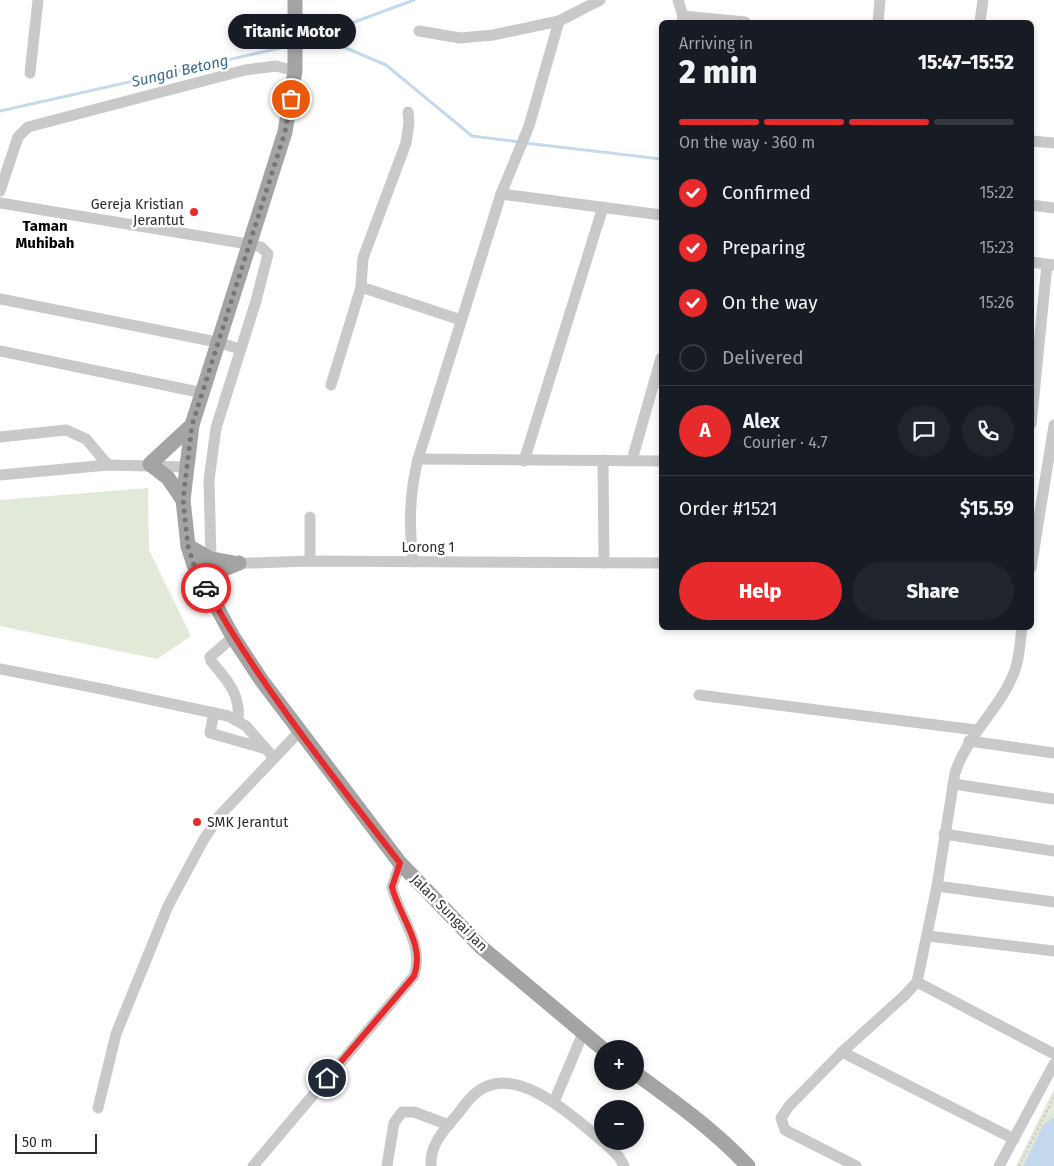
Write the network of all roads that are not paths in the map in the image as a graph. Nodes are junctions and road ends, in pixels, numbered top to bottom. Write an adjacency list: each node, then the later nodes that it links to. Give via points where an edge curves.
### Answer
1 (38, 0): 14 (street)
2 (295, 0): 13 (main road, Jalan Sungai Jan)
3 (600, 0): 11 (street)
4 (678, 0): 7 (street)
5 (880, 0): 9 (street)
6 (983, 0): 10 (street)
7 (683, 19): 8 (street)
8 (704, 20)
9 (878, 20)
10 (980, 20)
11 (559, 21): 12 (street, via 493,35 460,38); 19 (street, via 529,126)
12 (419, 32)
13 (294, 66): 18 (street, via 245,70 28,127 18,138); 25 (main road, Jalan Sungai Jan, via 285,132)
14 (30, 73)
15 (408, 112): 28 (street, via 406,143 364,258)
16 (1034, 141): 17 (street)
17 (1054, 143)
18 (0, 190)
19 (501, 194): 22 (street); 30 (street)
20 (0, 202): 25 (street)
21 (1034, 205): 23 (street)
22 (602, 207): 24 (street); 44 (street)
23 (1054, 208)
24 (659, 214)
25 (248, 244): 31 (main road, Jalan Sungai Jan); 32 (street, via 261,247 268,254)
26 (1034, 262): 27 (street)
27 (1051, 265): 37 (street)
28 (361, 287): 30 (street); 35 (street)
29 (0, 299): 31 (street)
30 (461, 320): 41 (street)
31 (217, 342): 32 (street); 36 (main road, Jalan Sungai Jan)
32 (240, 349): 54 (street, via 216,428 209,480)
33 (0, 351): 36 (street)
34 (659, 365): 43 (street)
35 (331, 385)
36 (203, 393): 38 (main road, Jalan Sungai Jan)
37 (1034, 400)
38 (192, 425): 46 (main road); 48 (main road, Jalan Sungai Jan)
39 (1054, 425): 53 (street)
40 (0, 437): 47 (street, via 66,430 86,439)
41 (418, 458): 44 (street); 56 (street, via 410,489)
42 (603, 460): 43 (street); 44 (street); 58 (street)
43 (632, 460): 45 (street)
44 (524, 461)
45 (659, 461)
46 (150, 464): 47 (street); 48 (street); 50 (main road, via 168,478)
47 (108, 465): 49 (street)
48 (186, 467): 50 (main road, Jalan Sungai Jan)
49 (0, 475)
50 (183, 500): 52 (main road, Jalan Sungai Jan)
51 (310, 517): 55 (street)
52 (188, 546): 54 (main road); 60 (main road, Jalan Sungai Jan)
53 (1034, 549)
54 (211, 558): 57 (main road)
55 (310, 561): 56 (street, Lorong 1); 57 (street, Lorong 1)
56 (413, 562): 58 (street, Lorong 1)
57 (236, 563): 60 (street, Lorong 1); 61 (main road, via 224,569)
58 (604, 563): 59 (street, Lorong 1)
59 (659, 563)
60 (194, 565): 61 (main road, Jalan Sungai Jan)
61 (207, 589): 63 (main road, Jalan Sungai Jan)
62 (1022, 630): 68 (street, via 1015,670 1005,690)
63 (233, 637): 67 (street, via 210,657 210,661 231,684 238,698); 69 (main road, Jalan Sungai Jan)
64 (0, 669): 66 (street)
65 (699, 695): 68 (street)
66 (214, 713): 67 (street); 71 (street, via 210,729 214,736)
67 (238, 721): 71 (street)
68 (976, 730): 70 (street)
69 (300, 731): 73 (street); 78 (main road, Jalan Sungai Jan)
70 (969, 741): 72 (street); 74 (street, via 960,757)
71 (266, 749): 73 (street)
72 (1054, 752)
73 (274, 758): 91 (street, via 220,815 168,906 116,1034)
74 (953, 784): 75 (street); 76 (street)
75 (1054, 799)
76 (944, 834): 77 (street); 79 (street)
77 (1054, 850)
78 (400, 863): 84 (main road, Jalan Sungai Jan, via 481,947); 96 (street, via 392,887 414,940 417,956 414,976)
79 (938, 886): 80 (street); 81 (street)
80 (1054, 902)
81 (928, 936): 82 (street); 83 (street)
82 (1054, 951)
83 (916, 982): 86 (street); 87 (street)
84 (583, 1033): 85 (main road, Jalan Sungai Jan); 90 (street)
85 (594, 1042)
86 (842, 1052): 94 (street); 101 (street, via 789,1106 781,1124 791,1134)
87 (1054, 1054)
88 (1054, 1064): 94 (street)
89 (644, 1080): 100 (main road, via 686,1110)
90 (554, 1102): 92 (street, via 541,1093 512,1085 487,1086 476,1092); 93 (street)
91 (98, 1108)
92 (449, 1125): 97 (street, via 414,1112 402,1112 394,1123); 98 (street, via 433,1146)
93 (594, 1134)
94 (1014, 1139): 102 (street)
95 (612, 1150): 99 (street)
96 (253, 1166)
97 (387, 1166)
98 (431, 1166)
99 (624, 1166)
100 (748, 1166)
101 (856, 1166)
102 (999, 1166)

